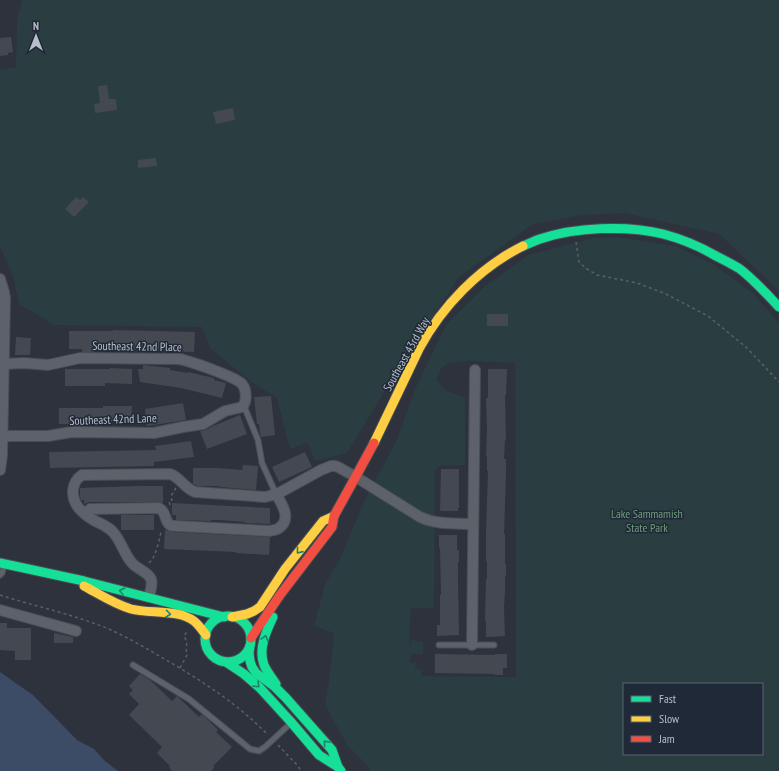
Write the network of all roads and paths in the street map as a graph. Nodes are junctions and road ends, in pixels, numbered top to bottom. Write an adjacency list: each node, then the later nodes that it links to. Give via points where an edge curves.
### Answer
1 (575, 231): 3 (main road, Southeast 43rd Way, via 633,229 683,239 741,270); 7 (path, via 579,262 587,269 666,294 708,316 747,348); 11 (main road, Southeast 43rd Way, via 539,240 504,256 473,281 454,301 424,341)
2 (0, 279): 4 (street, via 4,292)
3 (779, 307)
4 (2, 323): 5 (street)
5 (4, 364): 8 (street, Southeast 42nd Place, via 53,365 80,358 179,359 240,382 245,390); 9 (street)
6 (475, 370): 15 (street)
7 (779, 382)
8 (244, 406): 9 (street, Southeast 42nd Lane, via 225,411 203,424 154,433 72,432 48,436); 12 (lane, via 258,440 262,463)
9 (2, 436): 10 (street)
10 (0, 470)
11 (356, 477): 12 (street, via 331,466); 14 (main road, Southeast 43rd Way); 15 (street, via 420,517 443,523)
12 (276, 494): 13 (street, via 284,507 285,522 279,528 270,531 177,526 166,521 163,510 159,508 90,509); 13 (street, via 265,497 195,492 170,474 82,475 75,481 73,494 78,508)
13 (85, 514): 21 (street, via 110,529 132,563 149,576)
14 (334, 516): 19 (main road, Southeast 43rd Way, via 332,527); 23 (main road, Southeast 43rd Way, one-way to 23, via 323,521 257,610 245,615)
15 (473, 524): 29 (street)
16 (2, 564): 17 (lane); 18 (main road)
17 (0, 575)
18 (63, 577): 21 (main road, one-way to 18); 26 (main road, one-way to 26, via 129,609 183,616 195,622)
19 (286, 587): 27 (main road, Southeast 43rd Way); 34 (main road, one-way to 19, via 268,673 262,650 266,633)
20 (0, 595): 33 (path, via 92,622 116,632)
21 (149, 597): 23 (main road)
22 (0, 610): 24 (street)
23 (228, 617): 26 (main road, via 212,623); 27 (main road, via 243,622 250,632)
24 (76, 631)
25 (184, 635): 33 (path, via 187,655)
26 (206, 635): 31 (main road, via 206,643 212,656)
27 (250, 642): 31 (main road, via 243,657); 34 (main road, via 252,667)
28 (439, 645): 29 (lane)
29 (472, 645): 30 (lane)
30 (494, 645)
31 (226, 662): 35 (main road, one-way to 35, via 252,680)
32 (133, 665): 36 (lane, via 189,699 250,749 259,750)
33 (180, 668): 36 (path, via 244,713)
34 (286, 698): 37 (main road, one-way to 34, via 332,750)
35 (291, 722): 36 (lane); 37 (main road, via 319,755)
36 (273, 740): 38 (path)
37 (340, 769)
38 (301, 771)

